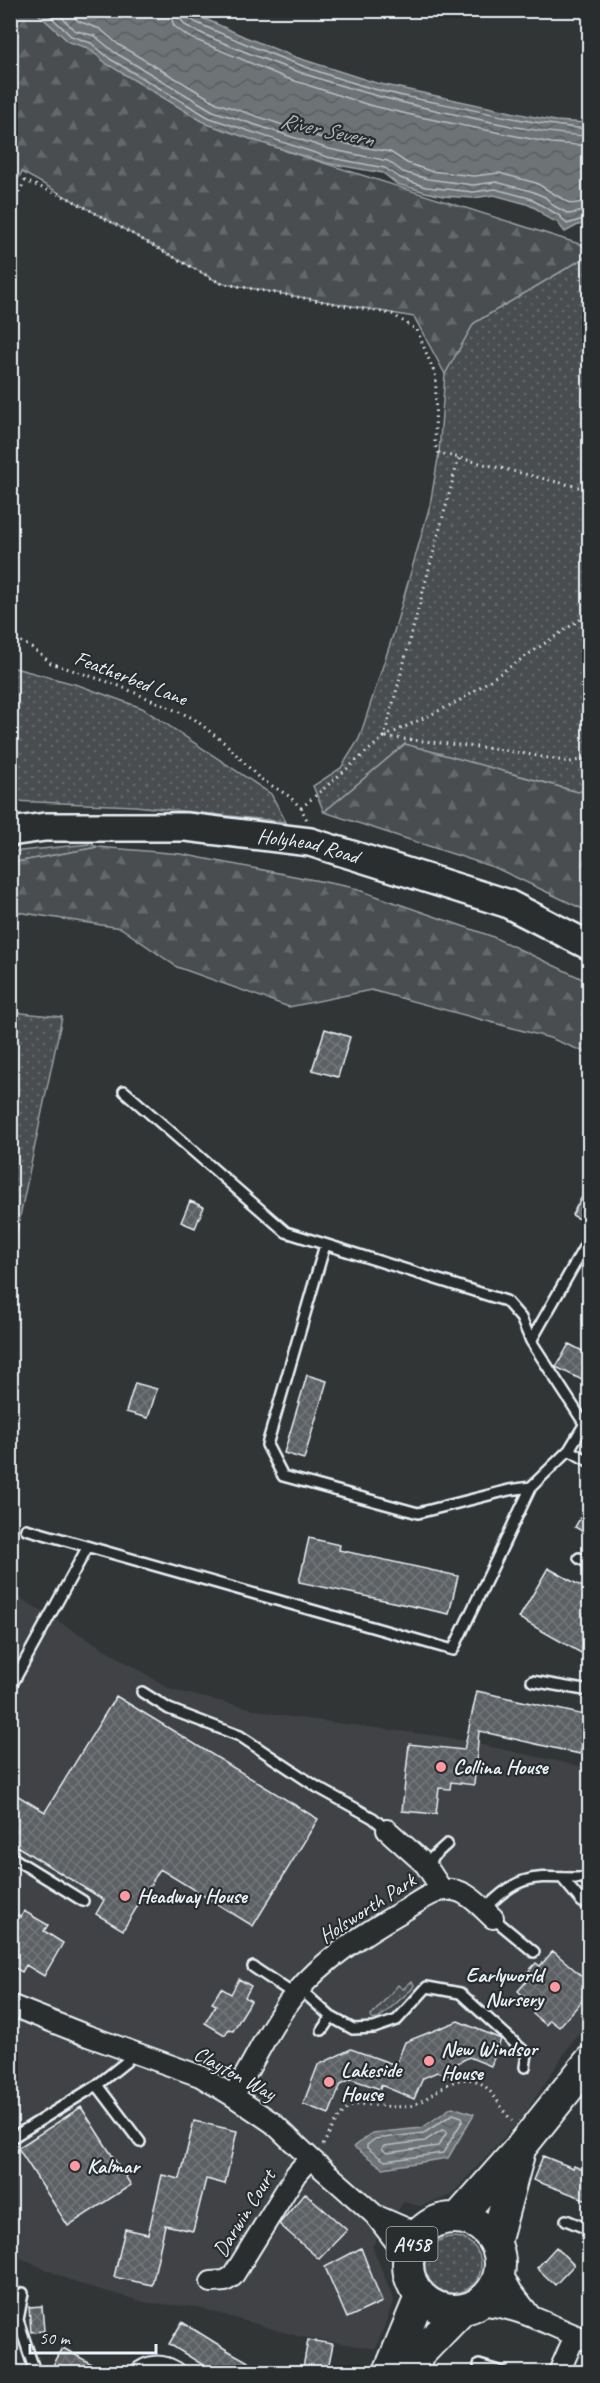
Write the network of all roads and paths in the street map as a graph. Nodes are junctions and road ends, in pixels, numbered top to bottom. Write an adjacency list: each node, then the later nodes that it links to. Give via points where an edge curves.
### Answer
1 (10, 208): 2 (path, via 25,181 70,199 220,283 392,314 417,330 436,377 435,445 439,453)
2 (459, 457): 3 (path); 6 (path)
3 (590, 490)
4 (590, 613): 6 (path, via 459,701)
5 (10, 636): 8 (path, Featherbed Lane, via 51,663 117,685 193,718 227,744 259,778)
6 (384, 737): 7 (path, via 504,750 570,762); 8 (path)
7 (590, 759)
8 (300, 808): 9 (path, Featherbed Lane)
9 (309, 829)
10 (10, 832): 11 (main road, Holyhead Road, via 45,827 186,827 310,842 506,903)
11 (587, 940)
12 (124, 1092): 14 (lane, via 286,1232)
13 (590, 1237): 15 (lane)
14 (325, 1245): 15 (lane, via 506,1301 521,1317); 19 (lane, via 267,1445 283,1476 418,1513)
15 (531, 1341): 16 (lane)
16 (587, 1419): 17 (lane)
17 (569, 1450): 18 (lane); 19 (lane)
18 (590, 1462)
19 (531, 1487): 21 (lane, via 453,1650)
20 (26, 1529): 21 (lane)
21 (87, 1548): 25 (lane)
22 (579, 1558): 23 (lane)
23 (590, 1564)
24 (532, 1681): 26 (lane)
25 (10, 1688)
26 (590, 1691)
27 (142, 1692): 28 (lane, via 169,1709 240,1736)
28 (387, 1830): 31 (street, Holsworth Park)
29 (447, 1844): 31 (lane)
30 (10, 1856): 35 (lane)
31 (425, 1864): 34 (street, Holsworth Park)
32 (562, 1878): 33 (lane); 36 (lane); 37 (lane, via 536,1876 521,1881 496,1897)
33 (590, 1878)
34 (442, 1890): 37 (street, Holsworth Park, via 466,1895); 40 (street, Holsworth Park, via 342,1950)
35 (83, 1901)
36 (582, 1902)
37 (489, 1914): 38 (lane)
38 (534, 1952)
39 (253, 1967): 40 (lane)
40 (297, 1992): 42 (lane); 48 (street, Holsworth Park)
41 (10, 2005): 44 (street, Clayton Way)
42 (331, 2017): 43 (lane); 46 (lane, via 353,2029 374,2028 397,2020 427,1987 460,1993 527,2054)
43 (322, 2030)
44 (133, 2051): 47 (lane, via 126,2062); 48 (street, Clayton Way, via 200,2076)
45 (590, 2061): 49 (main road, A458)
46 (525, 2067)
47 (97, 2085): 50 (lane); 51 (lane)
48 (233, 2096): 52 (street, Clayton Way)
49 (518, 2136): 52 (path, via 486,2086 462,2079 413,2105 350,2107); 54 (main road, A458); 58 (main road, A458)
50 (10, 2139)
51 (140, 2142)
52 (316, 2152): 53 (street, Clayton Way); 60 (street, Darwin Court, via 296,2174 236,2279)
53 (375, 2215): 56 (street, Clayton Way, via 407,2229); 59 (street, Clayton Way)
54 (458, 2218): 56 (main road, A458, via 441,2220); 58 (main road, A458, via 486,2230)
55 (566, 2220): 57 (lane)
56 (424, 2229): 59 (main road, A458, via 412,2242)
57 (590, 2229)
58 (498, 2257): 63 (main road, A458, via 496,2285 488,2296); 64 (street, via 512,2292)
59 (408, 2258): 62 (main road, A458, via 408,2275)
60 (211, 2282)
61 (23, 2293): 67 (lane, via 18,2320)
62 (420, 2297): 63 (main road, via 438,2308); 70 (main road)
63 (470, 2307): 64 (street, via 504,2306); 71 (main road, A458)
64 (530, 2315): 65 (street)
65 (582, 2338): 73 (street)
66 (479, 2365): 72 (lane)
67 (35, 2373)
68 (141, 2373): 69 (street, via 149,2366)
69 (175, 2373)
70 (389, 2373)
71 (402, 2373)
72 (502, 2373)
73 (559, 2373)

